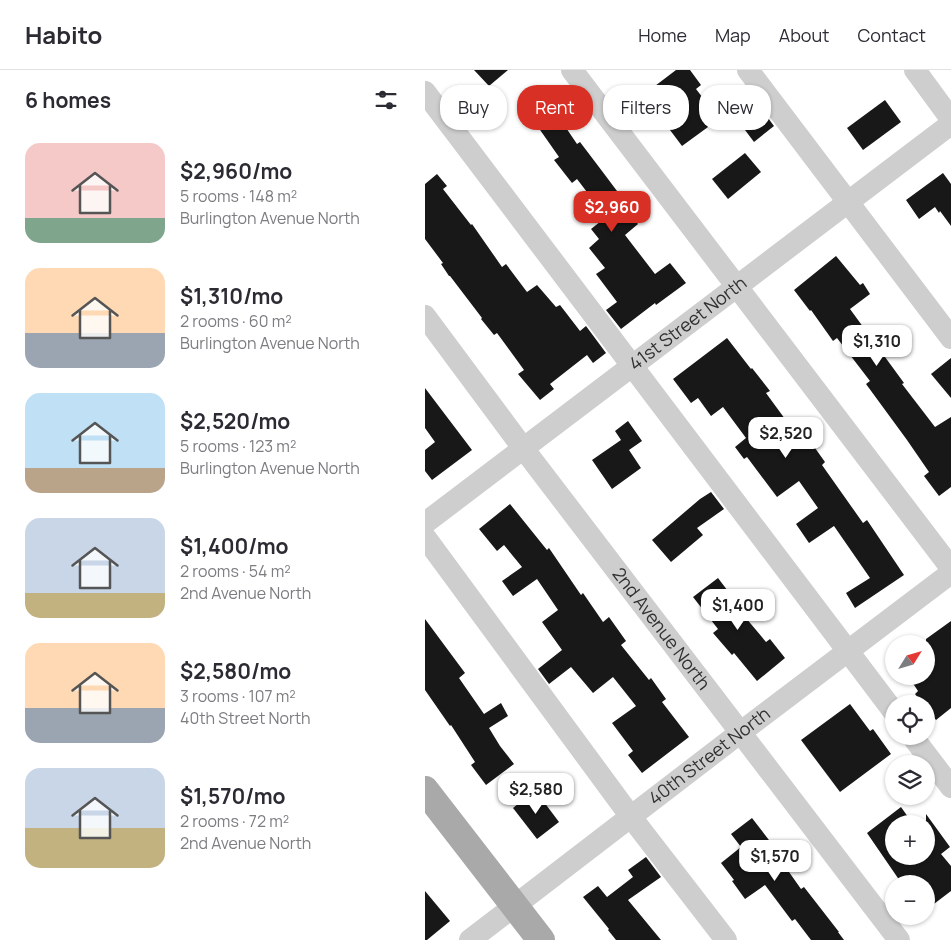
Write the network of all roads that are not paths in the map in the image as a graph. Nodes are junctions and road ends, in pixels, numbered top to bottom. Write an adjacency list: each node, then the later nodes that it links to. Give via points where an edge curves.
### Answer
1 (572, 70): 8 (street)
2 (748, 70): 7 (street)
3 (915, 70): 5 (street)
4 (425, 92): 11 (street)
5 (951, 118)
6 (951, 124): 7 (street, 41st Street North)
7 (848, 201): 8 (street, 41st Street North); 10 (street)
8 (736, 286): 11 (street, 41st Street North); 15 (street)
9 (425, 316): 12 (street, 2nd Avenue North)
10 (951, 338)
11 (632, 365): 12 (street, 41st Street North); 17 (street)
12 (523, 448): 13 (street, 41st Street North); 19 (street, 2nd Avenue North)
13 (425, 523)
14 (425, 538): 23 (street)
15 (951, 568)
16 (951, 573): 17 (street, 40th Street North)
17 (847, 651): 18 (street); 19 (street, 40th Street North)
18 (885, 700)
19 (741, 732): 23 (street, 40th Street North); 28 (street, 2nd Avenue North)
20 (920, 745): 21 (street)
21 (951, 787)
22 (425, 790): 24 (main road)
23 (631, 817): 24 (street, 40th Street North); 27 (street)
24 (515, 906): 25 (street, 40th Street North); 26 (main road)
25 (470, 940)
26 (541, 940)
27 (726, 940)
28 (899, 940)

